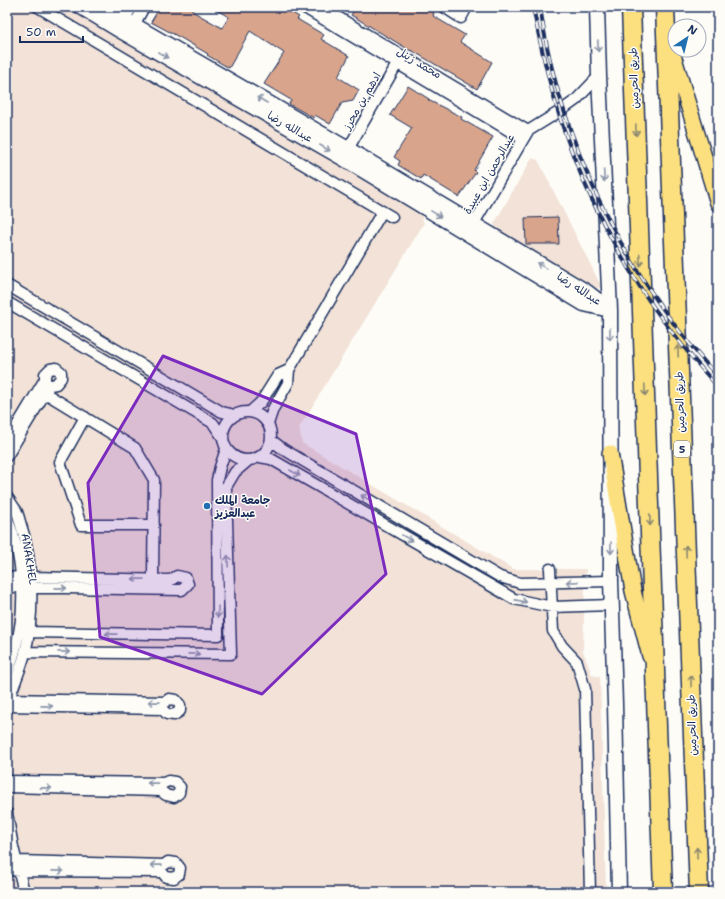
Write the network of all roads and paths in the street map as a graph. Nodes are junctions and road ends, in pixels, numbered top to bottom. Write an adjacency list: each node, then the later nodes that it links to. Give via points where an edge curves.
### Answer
1 (38, 7): 21 (street)
2 (81, 7): 26 (street, عبدالله رضا, one-way to 26, via 351,163 584,304)
3 (103, 7): 14 (street, عبدالله رضا)
4 (132, 7): 14 (street)
5 (144, 7): 14 (street)
6 (303, 7): 13 (street, محمد زينل)
7 (321, 7): 13 (street, محمد زينل)
8 (444, 7): 9 (street, via 461,18)
9 (467, 7)
10 (597, 7): 17 (street, one-way to 17)
11 (631, 7): 56 (highway, طريق الحرمين, one-way to 56)
12 (666, 7): 15 (highway, طريق الحرمين / 5)
13 (332, 14): 16 (street, محمد زينل); 18 (street, محمد زينل)
14 (129, 23): 19 (street, عبدالله رضا, one-way to 14)
15 (666, 33): 20 (main road); 68 (highway, طريق الحرمين / 5, one-way to 15)
16 (397, 64): 18 (street, محمد زينل); 19 (street, ادهم بن محرز)
17 (599, 76): 18 (street, عبدالرحمن ابن عبيدة, via 576,100); 26 (street, one-way to 26)
18 (526, 135): 23 (street, عبدالرحمن ابن عبيدة)
19 (348, 149): 23 (street, عبدالله رضا)
20 (718, 203)
21 (382, 212): 22 (street); 27 (street)
22 (392, 217)
23 (473, 225): 26 (street, عبدالله رضا, one-way to 23, via 586,292)
24 (7, 285): 30 (street, via 222,412)
25 (7, 302): 33 (street, via 213,423)
26 (610, 310): 37 (street, one-way to 37)
27 (289, 370): 29 (street, via 278,375); 32 (street, via 288,383 273,409)
28 (45, 393): 31 (street); 35 (street, via 50,385 56,384 61,378 61,372 56,368 45,374 45,379); 38 (street)
29 (250, 412): 30 (street); 32 (street, via 260,416)
30 (234, 416): 33 (street, via 227,423)
31 (85, 417): 43 (street, via 135,448 154,480); 43 (street, via 60,462 81,524)
32 (268, 424): 34 (street)
33 (223, 438): 36 (street)
34 (271, 440): 39 (street, via 267,450); 49 (street, one-way to 34, via 520,584 500,577)
35 (7, 442)
36 (226, 449): 40 (street, via 239,459); 53 (street, one-way to 53, via 217,480 218,635)
37 (610, 453): 47 (street, one-way to 47); 56 (main road, via 633,591)
38 (7, 456)
39 (260, 457): 40 (street); 52 (street, one-way to 52, via 272,459 514,599)
40 (249, 460): 54 (street, one-way to 40, via 231,654 226,487 235,472)
41 (7, 497): 48 (street, via 16,510 24,532 29,562)
42 (7, 517): 48 (street, ANAKHEL)
43 (154, 525): 46 (street)
44 (550, 569): 49 (street)
45 (7, 577): 48 (street)
46 (153, 579): 48 (street, one-way to 48); 48 (street, one-way to 46, via 182,590 188,584 186,578 177,576 171,580)
47 (611, 581): 49 (street, one-way to 49); 51 (street)
48 (26, 582): 50 (street); 53 (street, via 31,610); 55 (street, ANAKHEL, via 16,646)
49 (551, 583): 52 (street)
50 (7, 587)
51 (611, 605): 52 (street); 66 (street)
52 (552, 607): 65 (street, via 553,631 562,646 577,662 585,689)
53 (29, 632): 54 (street)
54 (25, 652): 57 (street)
55 (7, 676)
56 (655, 677): 67 (highway, طريق الحرمين)
57 (7, 704): 57 (street, one-way to 57, via 162,709 167,714 174,715 180,711 180,705 176,700 169,699 165,702)
58 (7, 782): 59 (street, one-way to 58, via 161,791 174,797 179,793 180,787 175,782 168,781)
59 (7, 787)
60 (7, 813): 62 (street)
61 (7, 844): 62 (street)
62 (12, 866): 62 (street, one-way to 62, via 162,872 166,877 174,878 179,874 180,868 176,863 168,862 164,865); 63 (street); 64 (street)
63 (17, 892)
64 (24, 892)
65 (590, 892)
66 (619, 892)
67 (663, 892)
68 (699, 892)

